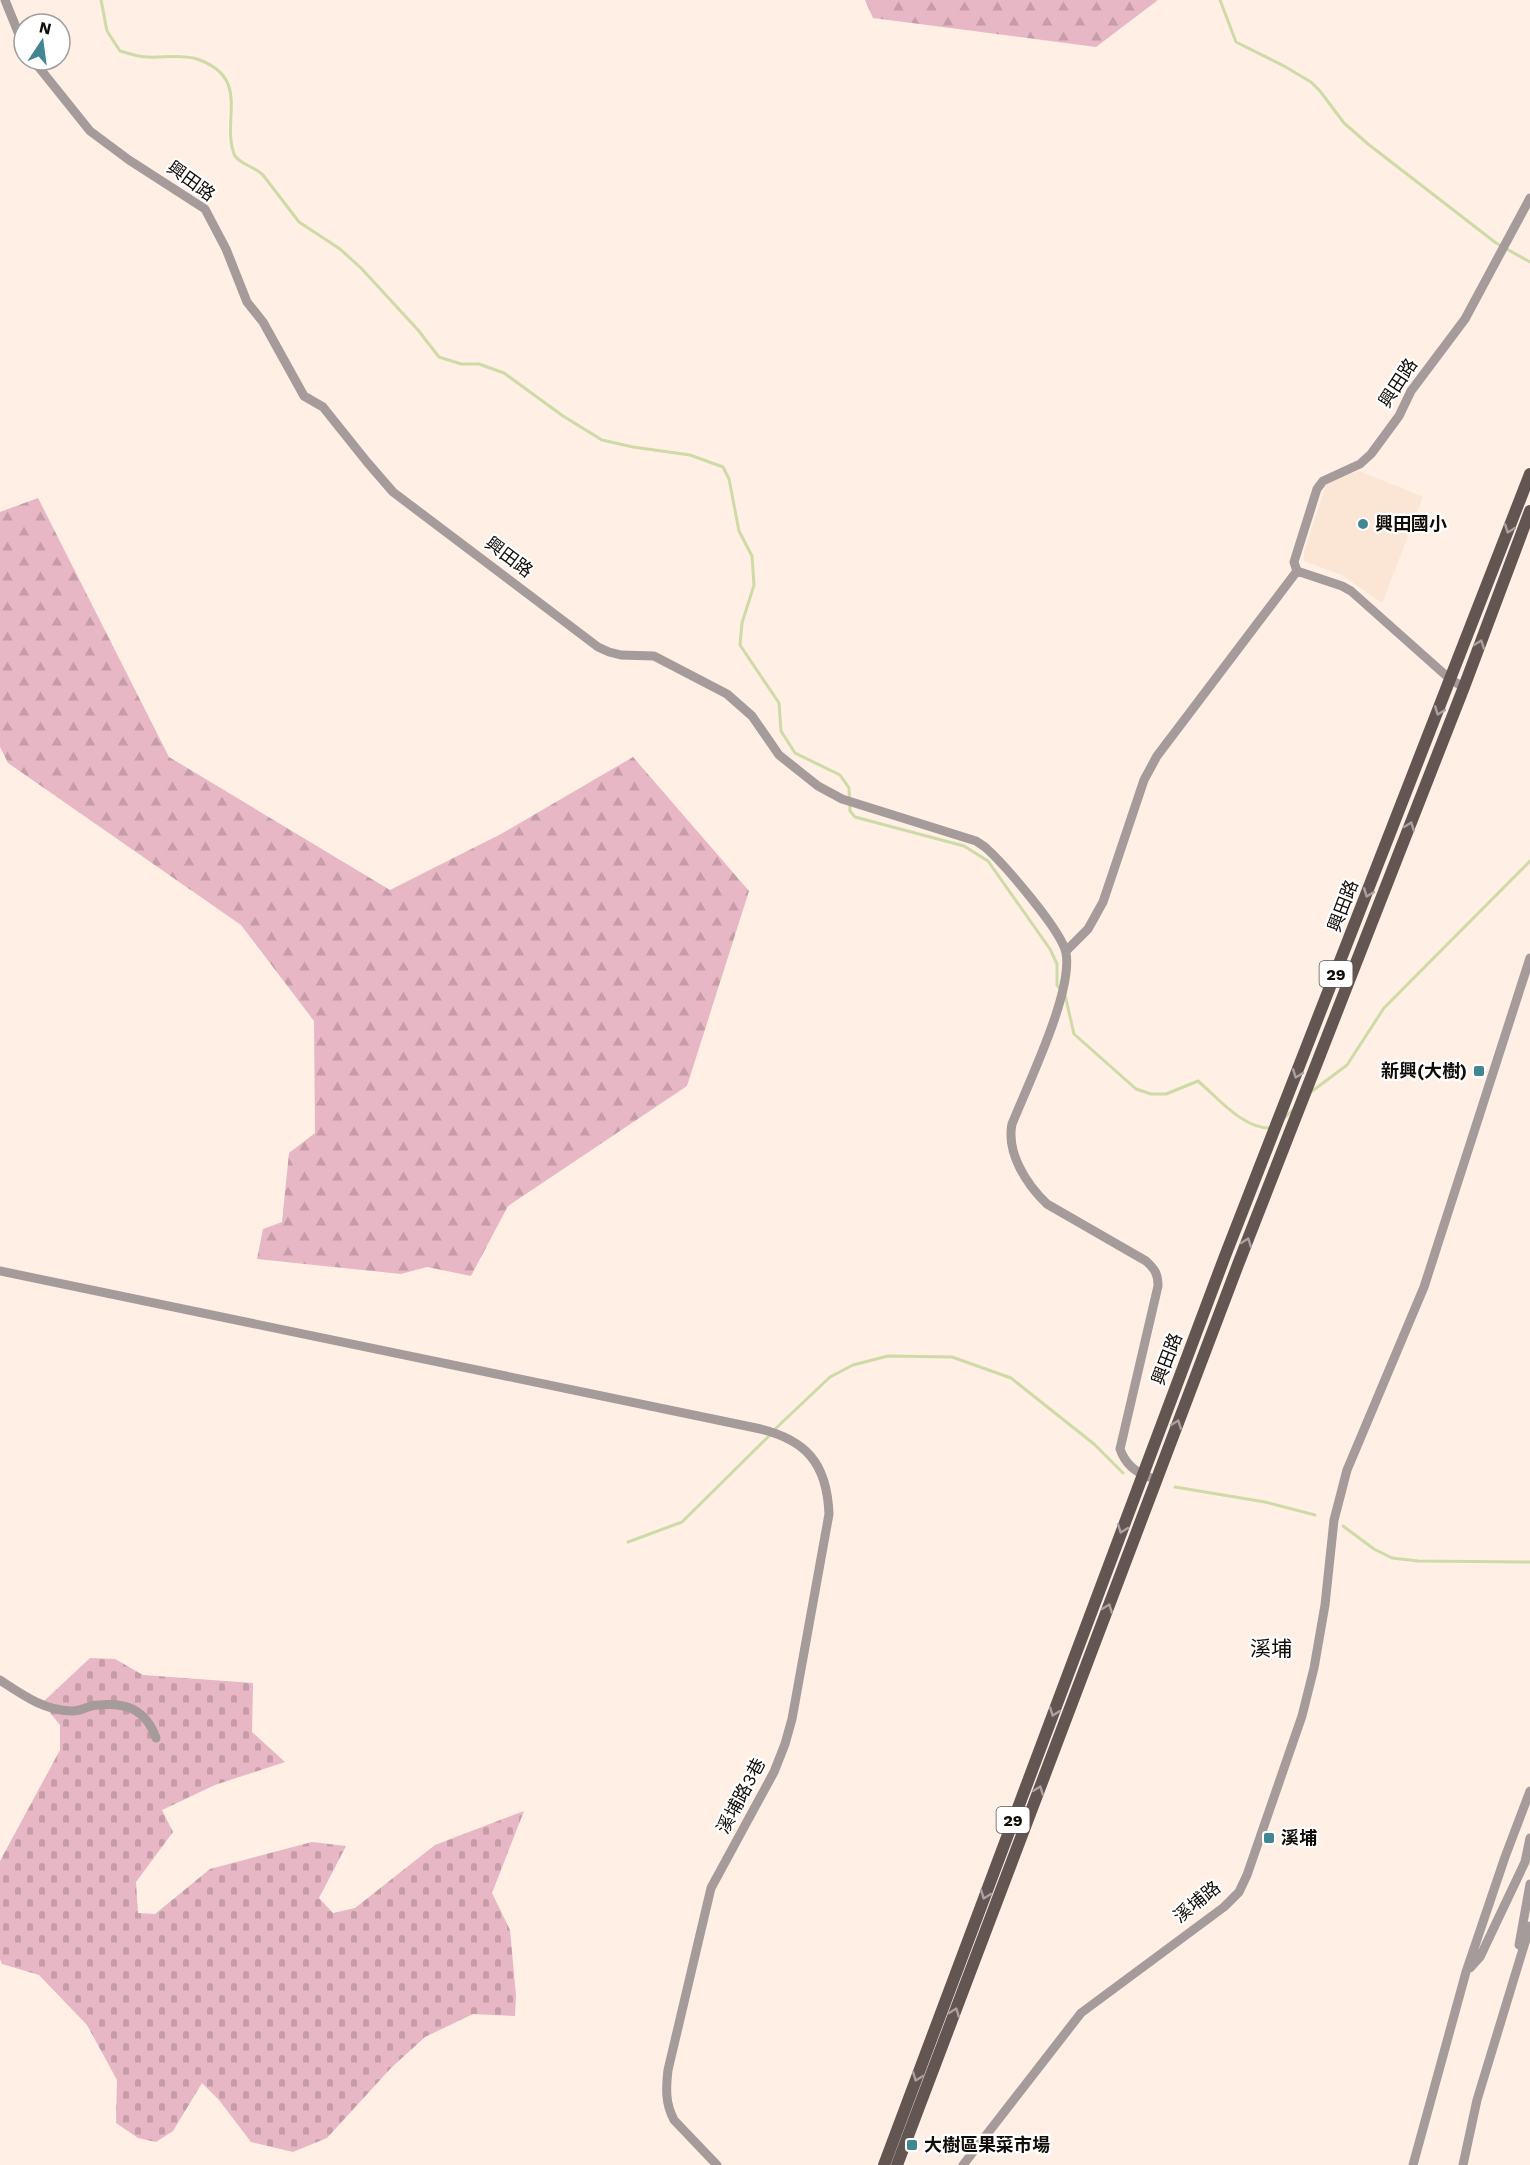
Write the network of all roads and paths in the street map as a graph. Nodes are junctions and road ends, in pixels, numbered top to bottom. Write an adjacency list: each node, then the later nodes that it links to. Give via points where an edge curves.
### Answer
1 (5, 0): 2 (street)
2 (12, 17)
3 (43, 72): 10 (street, 興田路, via 90,131 205,209 247,302 263,322 304,396 323,407 393,492 598,647 621,655 654,656 727,694 752,716 779,755 818,786 842,799 985,847 1047,918)
4 (1530, 198): 7 (street, 興田路, via 1465,319 1411,391 1399,416 1360,464 1323,481 1317,489 1294,562)
5 (1530, 474): 8 (main road, 興田路 / 29, one-way to 8)
6 (1530, 511): 9 (main road, 興田路 / 29, one-way to 6)
7 (1297, 571): 8 (street, via 1351,591); 10 (street, via 1157,756 1144,780 1103,902 1088,929)
8 (1451, 680): 9 (street); 13 (main road, 興田路 / 29, one-way to 13)
9 (1464, 687): 14 (main road, 興田路 / 29, one-way to 9)
10 (1066, 951): 13 (street, 興田路, via 1063,992 1012,1124 1011,1143 1019,1168 1036,1194 1146,1261 1158,1277 1120,1449 1127,1464)
11 (1530, 958): 27 (street, 溪埔路, via 1425,1287 1347,1470 1334,1520 1325,1605 1302,1716 1239,1892 1081,2013)
12 (0, 1271): 24 (street, 溪埔路3巷, via 767,1431 798,1443 810,1455 822,1473 829,1514 792,1719 774,1772 711,1888 667,2078 666,2094 674,2120)
13 (1142, 1475): 14 (street); 25 (main road, 29, one-way to 25)
14 (1157, 1479): 26 (main road, 29, one-way to 14)
15 (0, 1680): 16 (street, via 37,1704 73,1712 97,1704 138,1710 151,1724)
16 (156, 1738)
17 (1530, 1791): 22 (street)
18 (1530, 1838): 19 (street)
19 (1527, 1862): 22 (street, via 1480,1957)
20 (1530, 1884): 23 (street)
21 (1530, 1926): 23 (street)
22 (1466, 1972): 28 (street)
23 (1516, 1972): 29 (street, via 1477,2100)
24 (717, 2165)
25 (884, 2165)
26 (897, 2165)
27 (963, 2165)
28 (1413, 2165)
29 (1463, 2165)

